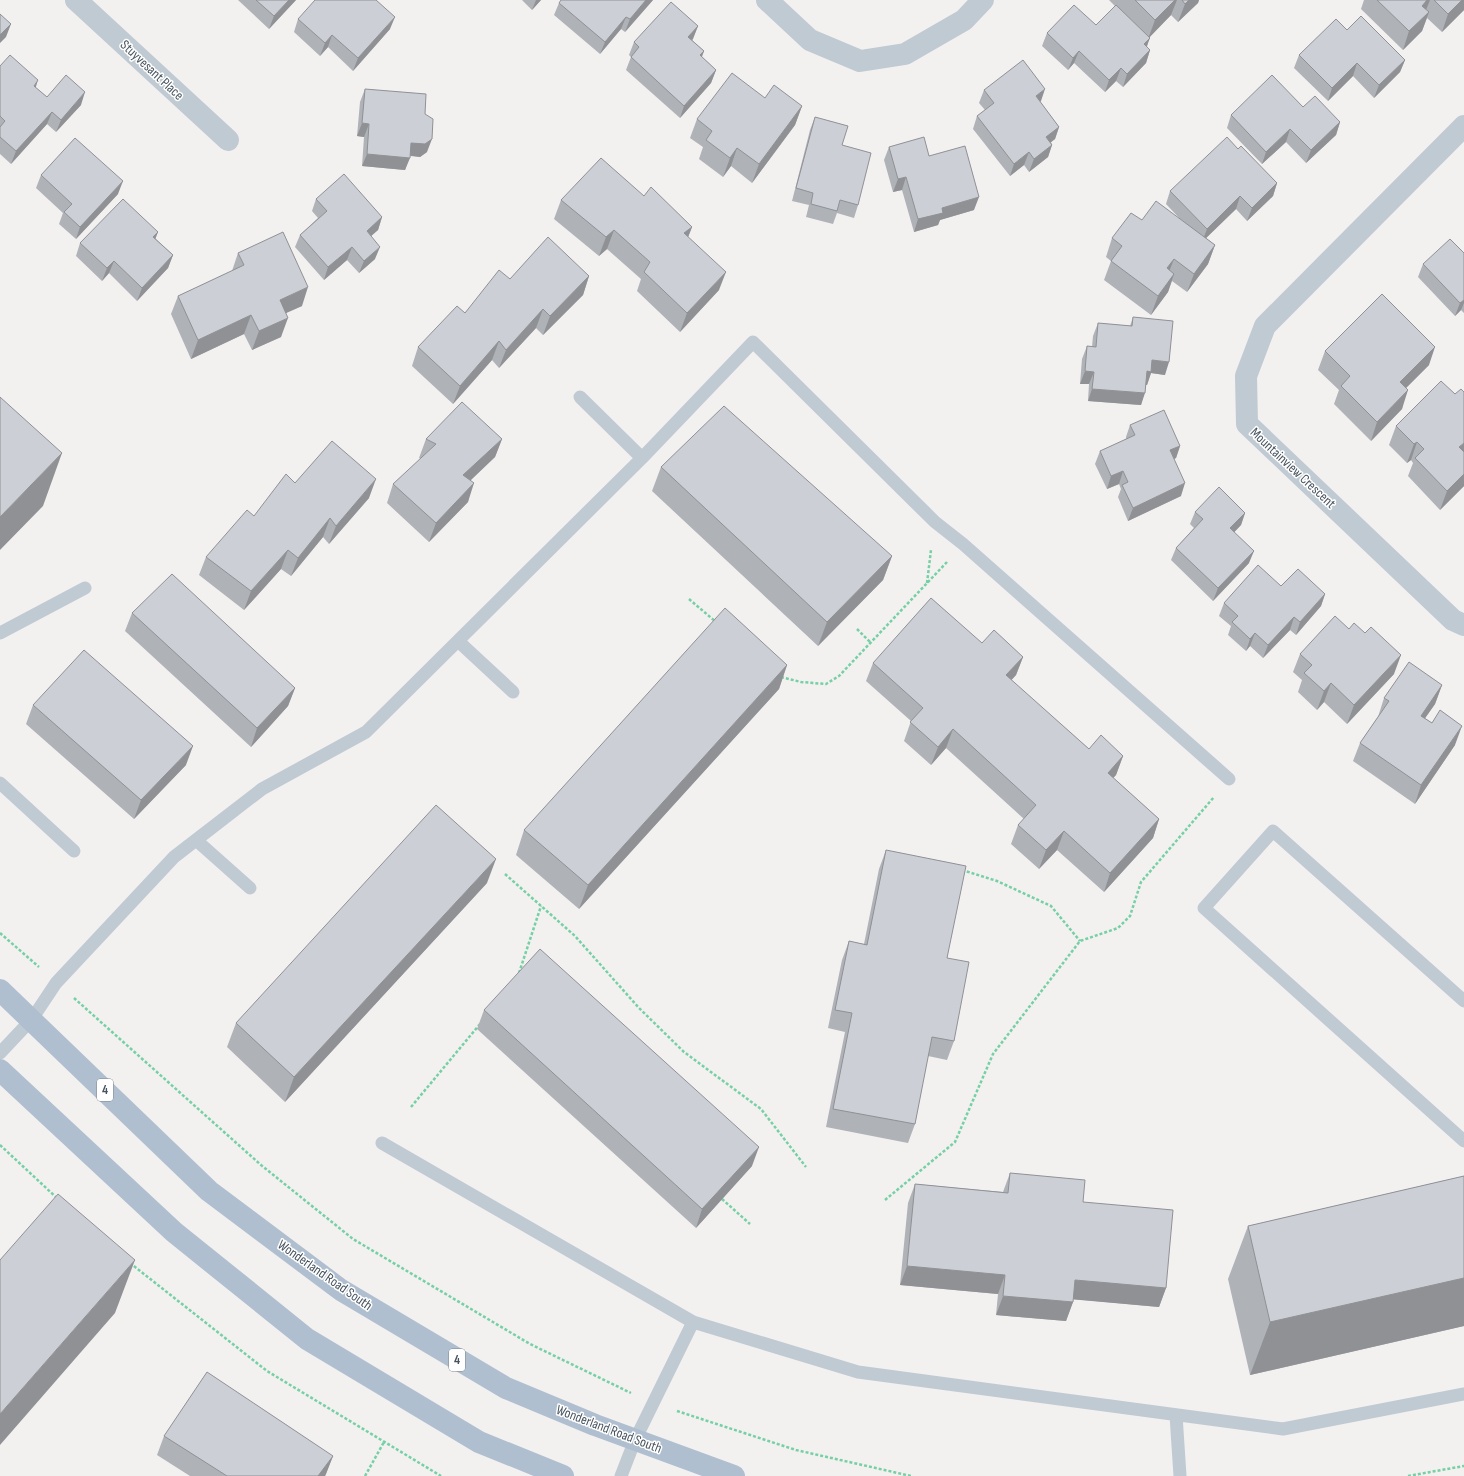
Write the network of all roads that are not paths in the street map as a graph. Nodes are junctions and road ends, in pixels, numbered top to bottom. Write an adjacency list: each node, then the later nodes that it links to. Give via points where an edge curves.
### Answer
1 (76, 0): 5 (street, Stuyvesant Place)
2 (767, 0): 3 (street, via 810,40 860,60 905,54 964,20)
3 (984, 0)
4 (1464, 126): 9 (street, Mountainview Crescent, via 1265,326 1246,376 1247,424 1453,620)
5 (228, 140)
6 (580, 397): 7 (lane)
7 (642, 458): 11 (lane); 13 (lane, via 753,342 935,522)
8 (85, 588): 10 (lane)
9 (1464, 625)
10 (0, 633)
11 (458, 641): 12 (lane); 15 (lane, via 366,732 262,789)
12 (513, 692)
13 (1229, 779)
14 (0, 783): 16 (lane)
15 (196, 840): 17 (lane); 20 (lane, via 174,857 56,983)
16 (74, 852)
17 (250, 888)
18 (0, 990): 20 (main road, Wonderland Road South / 4)
19 (1464, 1001): 23 (lane, via 1273,831 1204,908)
20 (32, 1019): 21 (lane); 28 (main road, Wonderland Road South / 4, via 209,1191 341,1290 506,1388)
21 (0, 1053)
22 (0, 1070): 29 (main road, via 174,1232 307,1339 479,1442)
23 (1464, 1141)
24 (382, 1143): 25 (lane)
25 (693, 1322): 27 (lane, via 858,1372); 28 (lane)
26 (1464, 1394): 27 (lane, via 1283,1429)
27 (1176, 1415): 32 (lane)
28 (635, 1440): 30 (lane); 31 (main road, Wonderland Road South / 4)
29 (563, 1476)
30 (622, 1476)
31 (734, 1476)
32 (1180, 1476)

